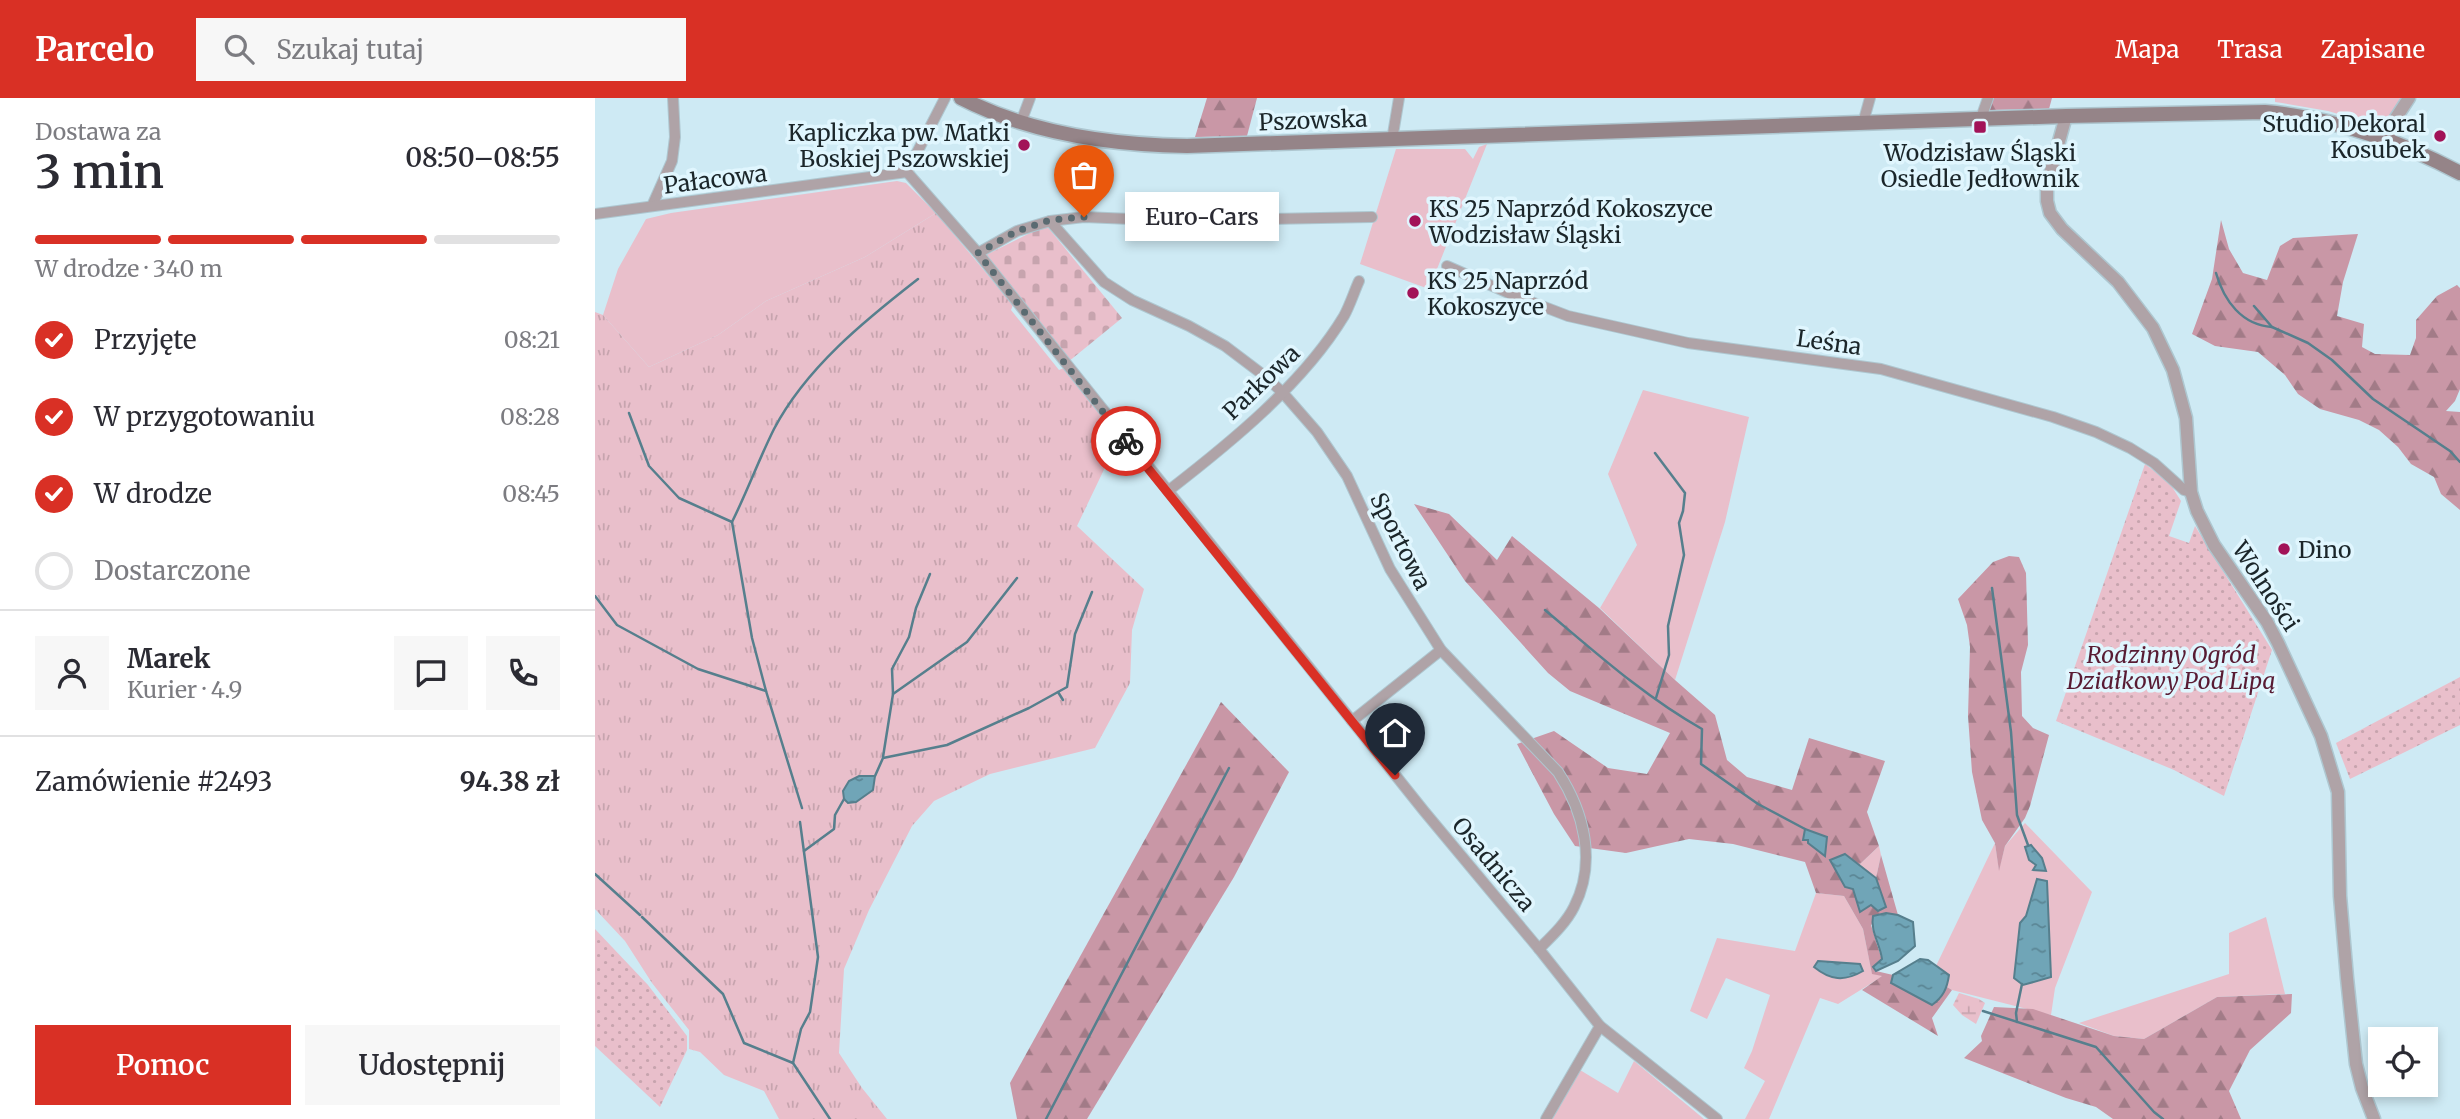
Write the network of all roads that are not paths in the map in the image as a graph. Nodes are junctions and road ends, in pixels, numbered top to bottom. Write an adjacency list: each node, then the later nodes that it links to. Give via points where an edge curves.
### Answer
1 (673, 98): 20 (street, Pałacowa, via 673,161)
2 (945, 98): 18 (street)
3 (961, 98): 11 (main road, Pszowska)
4 (1030, 98): 11 (street)
5 (1399, 98): 15 (street)
6 (1870, 98): 12 (street)
7 (1988, 98): 10 (street)
8 (2406, 103): 13 (street)
9 (2066, 116): 10 (main road, Pszowska); 14 (main road, Pszowska, via 2265,112); 29 (street, Wolności, via 2047,185 2050,213 2118,282 2153,328 2173,370 2186,418)
10 (1981, 118): 12 (main road, Pszowska)
11 (1021, 121): 15 (main road, Pszowska, via 1060,133 1138,145)
12 (1863, 123): 15 (main road, Pszowska)
13 (2395, 126): 14 (street); 16 (street); 17 (street)
14 (2366, 132): 16 (main road, Pszowska)
15 (1392, 140)
16 (2388, 140): 17 (main road, Pszowska)
17 (2406, 146): 19 (main road, Pszowska)
18 (907, 172): 20 (street, Pałacowa); 24 (street, Osadnicza)
19 (2460, 173)
20 (652, 206): 21 (street, Pałacowa)
21 (595, 214)
22 (1372, 217): 23 (street)
23 (1050, 220): 24 (street, via 1017,231); 27 (street, Sportowa, via 1104,282 1225,346)
24 (978, 253): 28 (street, Osadnicza)
25 (1447, 265): 29 (street, Leśna, via 1568,316 1688,343 1881,369 2053,417 2130,447)
26 (1360, 281): 27 (street, Parkowa, via 1316,356)
27 (1283, 393): 28 (street, Parkowa); 30 (street, Sportowa, via 1347,476 1390,569)
28 (1168, 491): 31 (street, Osadnicza)
29 (2192, 492): 36 (street, Wolności, via 2203,526 2267,622 2295,676 2321,736 2338,792 2340,895 2356,1064)
30 (1441, 650): 31 (street); 32 (street, Sportowa, via 1558,772 1579,815 1586,848 1582,886 1560,928)
31 (1352, 721): 32 (street, Osadnicza)
32 (1539, 949): 33 (street, Osadnicza)
33 (1600, 1026): 34 (street); 35 (street, Osadnicza)
34 (1546, 1119)
35 (1717, 1119)
36 (2374, 1119)

